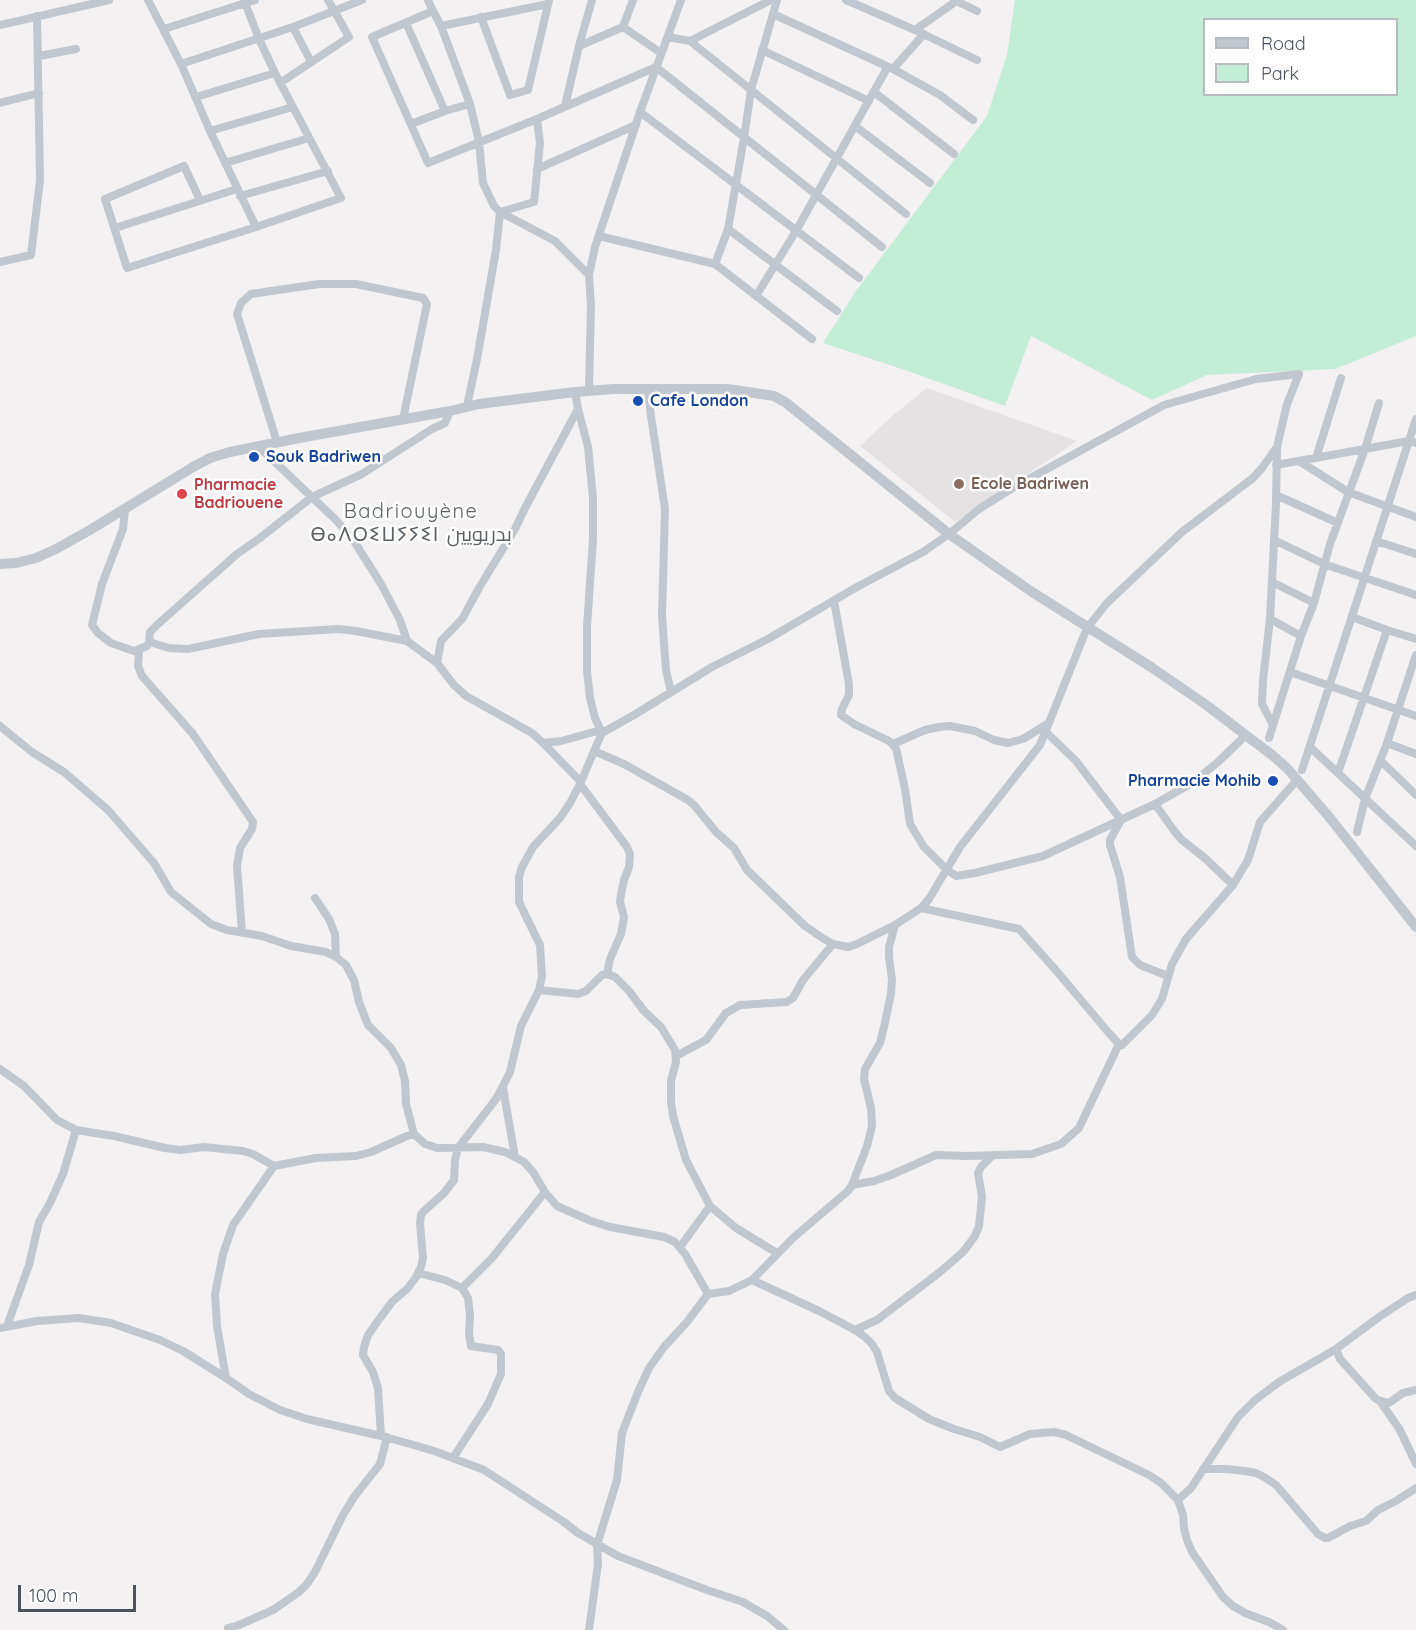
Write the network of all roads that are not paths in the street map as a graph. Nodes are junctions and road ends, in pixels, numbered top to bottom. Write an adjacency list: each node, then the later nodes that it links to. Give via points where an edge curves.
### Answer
1 (108, 0): 20 (street)
2 (148, 0): 27 (street)
3 (255, 0): 14 (street)
4 (328, 0): 18 (street)
5 (362, 0): 18 (street)
6 (428, 0): 16 (street)
7 (592, 0): 33 (street)
8 (633, 0): 26 (street)
9 (681, 0): 30 (street)
10 (771, 0): 32 (street)
11 (777, 0): 19 (street)
12 (846, 0): 28 (street)
13 (956, 0): 17 (street); 28 (street)
14 (244, 2): 27 (street); 31 (street)
15 (549, 2): 21 (street); 21 (street, via 528,90 510,95)
16 (433, 11): 22 (street); 24 (street)
17 (977, 11)
18 (334, 12): 25 (street); 39 (street, via 349,37)
19 (773, 14): 35 (street); 42 (street)
20 (37, 16): 23 (street); 37 (street)
21 (481, 17): 24 (street)
22 (406, 22): 54 (street); 58 (street, via 372,38)
23 (0, 25)
24 (441, 26): 51 (street)
25 (293, 27): 31 (street); 39 (street)
26 (623, 27): 33 (street); 36 (street)
27 (164, 29): 40 (street)
28 (915, 30): 29 (street)
29 (924, 34): 38 (street); 42 (street)
30 (668, 37): 32 (street); 36 (street)
31 (258, 39): 40 (street); 43 (street)
32 (690, 41): 45 (street)
33 (579, 46): 52 (street)
34 (76, 48): 37 (street)
35 (762, 50): 45 (street); 49 (street)
36 (661, 53): 41 (street)
37 (39, 56): 47 (street)
38 (977, 60)
39 (311, 62): 44 (street)
40 (182, 64): 48 (street)
41 (657, 67): 52 (street); 55 (street); 63 (street)
42 (890, 69): 46 (street); 57 (street, via 940,95)
43 (274, 73): 44 (street); 48 (street)
44 (280, 83): 53 (street)
45 (751, 90): 63 (street); 66 (street)
46 (874, 92): 49 (street); 65 (street)
47 (39, 93): 50 (street); 83 (street, via 40,180 31,255)
48 (196, 97): 61 (street)
49 (869, 101): 60 (street)
50 (0, 103)
51 (470, 104): 54 (street); 64 (street)
52 (565, 106): 56 (street)
53 (293, 107): 61 (street); 62 (street)
54 (445, 111): 58 (street)
55 (640, 112): 59 (street); 71 (street)
56 (537, 119): 64 (street); 68 (street)
57 (973, 120)
58 (411, 124): 64 (street, via 428,163)
59 (636, 125): 68 (street); 81 (street)
60 (855, 126): 66 (street); 70 (street)
61 (210, 131): 67 (street)
62 (309, 138): 67 (street); 69 (street)
63 (744, 138): 71 (street); 73 (street)
64 (479, 142): 75 (street, via 483,183)
65 (954, 154)
66 (837, 158): 73 (street); 76 (street)
67 (225, 164): 72 (street)
68 (537, 169): 75 (street, via 534,202)
69 (328, 171): 72 (street); 77 (street, via 341,198)
70 (930, 183)
71 (736, 184): 79 (street); 80 (street)
72 (238, 192): 74 (street); 77 (street)
73 (816, 195): 80 (street); 82 (street)
74 (200, 200): 78 (street); 78 (street, via 184,166 105,200)
75 (500, 212): 86 (street, via 555,241); 96 (street)
76 (906, 214)
77 (256, 227): 78 (street, via 127,268)
78 (115, 228)
79 (728, 229): 84 (street); 85 (street)
80 (796, 231): 85 (street); 87 (street)
81 (599, 236): 84 (street); 86 (street)
82 (882, 247)
83 (0, 262)
84 (715, 264): 88 (street)
85 (775, 264): 88 (street); 89 (street)
86 (589, 275): 93 (street)
87 (859, 278)
88 (756, 296): 90 (street)
89 (837, 311)
90 (812, 339)
91 (1341, 378): 106 (street)
92 (648, 390): 93 (street); 116 (street, via 728,389 774,396); 141 (street, via 664,509 662,616)
93 (589, 391): 94 (street)
94 (575, 392): 96 (street); 97 (street)
95 (1379, 403): 105 (street)
96 (467, 406): 98 (street)
97 (578, 409): 137 (street, via 468,610 441,641); 148 (street, via 588,447 592,498 587,671 590,698)
98 (450, 411): 99 (street); 111 (street, via 445,423 362,474)
99 (403, 419): 101 (street); 101 (street, via 427,304 423,298 357,284 319,284 251,294 241,303 237,314)
100 (1416, 419): 102 (street)
101 (277, 442): 103 (street)
102 (1412, 442): 105 (street); 112 (street)
103 (258, 446): 111 (street); 113 (street, via 210,458)
104 (1276, 447): 108 (street); 116 (street, via 1299,374 1256,379 1164,405 1014,487); 129 (street, via 1252,478 1153,558 1107,603)
105 (1365, 449): 106 (street); 109 (street)
106 (1316, 459): 107 (street)
107 (1299, 461): 108 (street); 109 (street)
108 (1276, 465): 110 (street)
109 (1348, 492): 112 (street); 115 (street)
110 (1276, 495): 115 (street); 117 (street)
111 (312, 497): 133 (street, via 369,562); 134 (street, via 177,606 153,628)
112 (1387, 507): 114 (street); 118 (street)
113 (124, 509): 120 (street, via 36,558); 135 (street, via 123,529 102,584 92,625 111,643)
114 (1416, 517)
115 (1338, 523): 121 (street)
116 (949, 534): 125 (street); 129 (street)
117 (1274, 540): 121 (street); 123 (street)
118 (1376, 541): 119 (street); 122 (street)
119 (1416, 554)
120 (0, 564)
121 (1324, 564): 122 (street); 126 (street)
122 (1364, 578): 124 (street); 127 (street)
123 (1272, 582): 126 (street); 128 (street)
124 (1416, 595)
125 (834, 601): 141 (street); 153 (street, via 849,684 841,715)
126 (1314, 603): 131 (street)
127 (1352, 617): 130 (street); 140 (street)
128 (1270, 619): 131 (street); 145 (street, via 1262,704)
129 (1088, 628): 147 (street); 149 (street, via 1205,704)
130 (1387, 630): 132 (street); 142 (street)
131 (1301, 636): 138 (street)
132 (1416, 639)
133 (407, 641): 134 (street, via 330,629 259,634 188,649); 137 (street)
134 (149, 642): 135 (street)
135 (139, 650): 173 (street, via 142,676 193,734 253,822 240,848 237,866)
136 (1416, 655): 139 (street)
137 (437, 663): 151 (street, via 466,696)
138 (1290, 672): 140 (street); 145 (street)
139 (1412, 678): 143 (street)
140 (1329, 686): 142 (street); 154 (street)
141 (671, 692): 148 (street)
142 (1364, 698): 143 (street); 158 (street)
143 (1398, 709): 144 (street); 152 (street)
144 (1416, 716)
145 (1273, 725): 150 (street)
146 (0, 726): 173 (street, via 108,810 154,863 171,892 211,924)
147 (1047, 727): 153 (street, via 1008,743 975,731 939,727); 164 (street); 167 (street, via 1029,761 992,804)
148 (601, 731): 151 (street); 155 (street)
149 (1245, 736): 159 (street); 163 (street, via 1192,783)
150 (1269, 738)
151 (543, 743): 160 (street)
152 (1387, 743): 156 (street); 157 (street)
153 (893, 744): 167 (street, via 910,824 924,847)
154 (1310, 747): 158 (street); 159 (street)
155 (594, 750): 160 (street); 174 (street, via 688,800 734,848 758,882 805,926)
156 (1416, 754)
157 (1381, 761): 161 (street); 162 (street)
158 (1338, 773): 162 (street)
159 (1300, 775): 168 (street, via 1260,822 1248,860); 172 (street)
160 (580, 783): 176 (street, via 630,855 620,902 624,917 621,934); 178 (street, via 560,818 533,847 519,877 519,902 541,952)
161 (1415, 792)
162 (1365, 799): 165 (street); 166 (street)
163 (1155, 804): 164 (street); 168 (street, via 1174,832)
164 (1121, 820): 167 (street, via 1043,856 962,875); 177 (street, via 1110,845 1120,877 1132,957 1140,965)
165 (1357, 832)
166 (1416, 846)
167 (946, 869): 170 (street)
168 (1233, 885): 177 (street, via 1186,939)
169 (315, 898): 175 (street, via 335,934)
170 (921, 908): 171 (street); 179 (street, via 1019,929)
171 (895, 925): 174 (street, via 848,947); 189 (street, via 889,957 891,994 880,1043 865,1069 872,1126)
172 (1416, 927)
173 (242, 932): 175 (street)
174 (833, 944): 180 (street, via 793,998 787,1002 740,1005 726,1013 706,1040)
175 (336, 957): 184 (street, via 350,972 368,1025 391,1048 401,1065)
176 (607, 974): 178 (street, via 578,994); 180 (street, via 615,977 661,1027)
177 (1168, 976): 179 (street, via 1162,999 1152,1014 1124,1044)
178 (539, 990): 182 (street, via 521,1026)
179 (1119, 1044): 186 (street, via 1071,1137 1032,1154)
180 (676, 1056): 191 (street, via 671,1081 673,1116 686,1160)
181 (0, 1069): 183 (street, via 24,1086 57,1120)
182 (502, 1088): 185 (street); 187 (street)
183 (76, 1130): 188 (street, via 181,1150 204,1147 243,1151); 199 (street, via 63,1174 39,1222 29,1265)
184 (414, 1134): 185 (street, via 432,1147); 188 (street, via 356,1156)
185 (458, 1148): 187 (street, via 483,1147); 194 (street, via 454,1180 419,1219 423,1258)
186 (993, 1155): 189 (street, via 936,1155 891,1175); 200 (street, via 978,1173 982,1197 979,1226 963,1252 877,1320)
187 (515, 1156): 190 (street, via 533,1172)
188 (274, 1166): 202 (street, via 233,1225 223,1254 215,1294)
189 (852, 1185): 193 (street)
190 (545, 1192): 192 (street, via 557,1206 573,1214 610,1227 664,1237); 196 (street, via 492,1258)
191 (710, 1206): 192 (street); 193 (street, via 736,1228)
192 (680, 1246): 197 (street)
193 (777, 1253): 195 (street)
194 (418, 1273): 196 (street); 205 (street, via 380,1318 364,1347 363,1355 378,1388)
195 (752, 1281): 197 (street, via 729,1291); 200 (street)
196 (462, 1288): 206 (street, via 468,1298 471,1346 498,1350 502,1361 501,1374 488,1404)
197 (708, 1294): 211 (street, via 664,1347 638,1392 622,1433 617,1480)
198 (1416, 1295): 201 (street)
199 (4, 1327): 202 (street, via 79,1318 111,1323 183,1351)
200 (855, 1330): 210 (street, via 877,1352 889,1391 918,1413 1000,1447 1030,1434 1066,1435 1149,1475)
201 (1336, 1349): 204 (street, via 1340,1359); 208 (street, via 1255,1400 1238,1417)
202 (226, 1378): 205 (street, via 280,1410)
203 (1416, 1390): 204 (street, via 1389,1402)
204 (1380, 1401): 207 (street, via 1401,1430)
205 (384, 1436): 206 (street); 212 (street, via 380,1464 343,1515 307,1584 273,1610)
206 (453, 1458): 211 (street, via 484,1470)
207 (1416, 1464)
208 (1203, 1469): 209 (street, via 1245,1471 1264,1477 1325,1538 1366,1521); 210 (street)
209 (1416, 1488)
210 (1178, 1500): 215 (street, via 1192,1552 1222,1597 1245,1613)
211 (597, 1545): 213 (street); 214 (street, via 639,1565 743,1602)
212 (228, 1628)
213 (590, 1630)
214 (784, 1630)
215 (1283, 1630)

